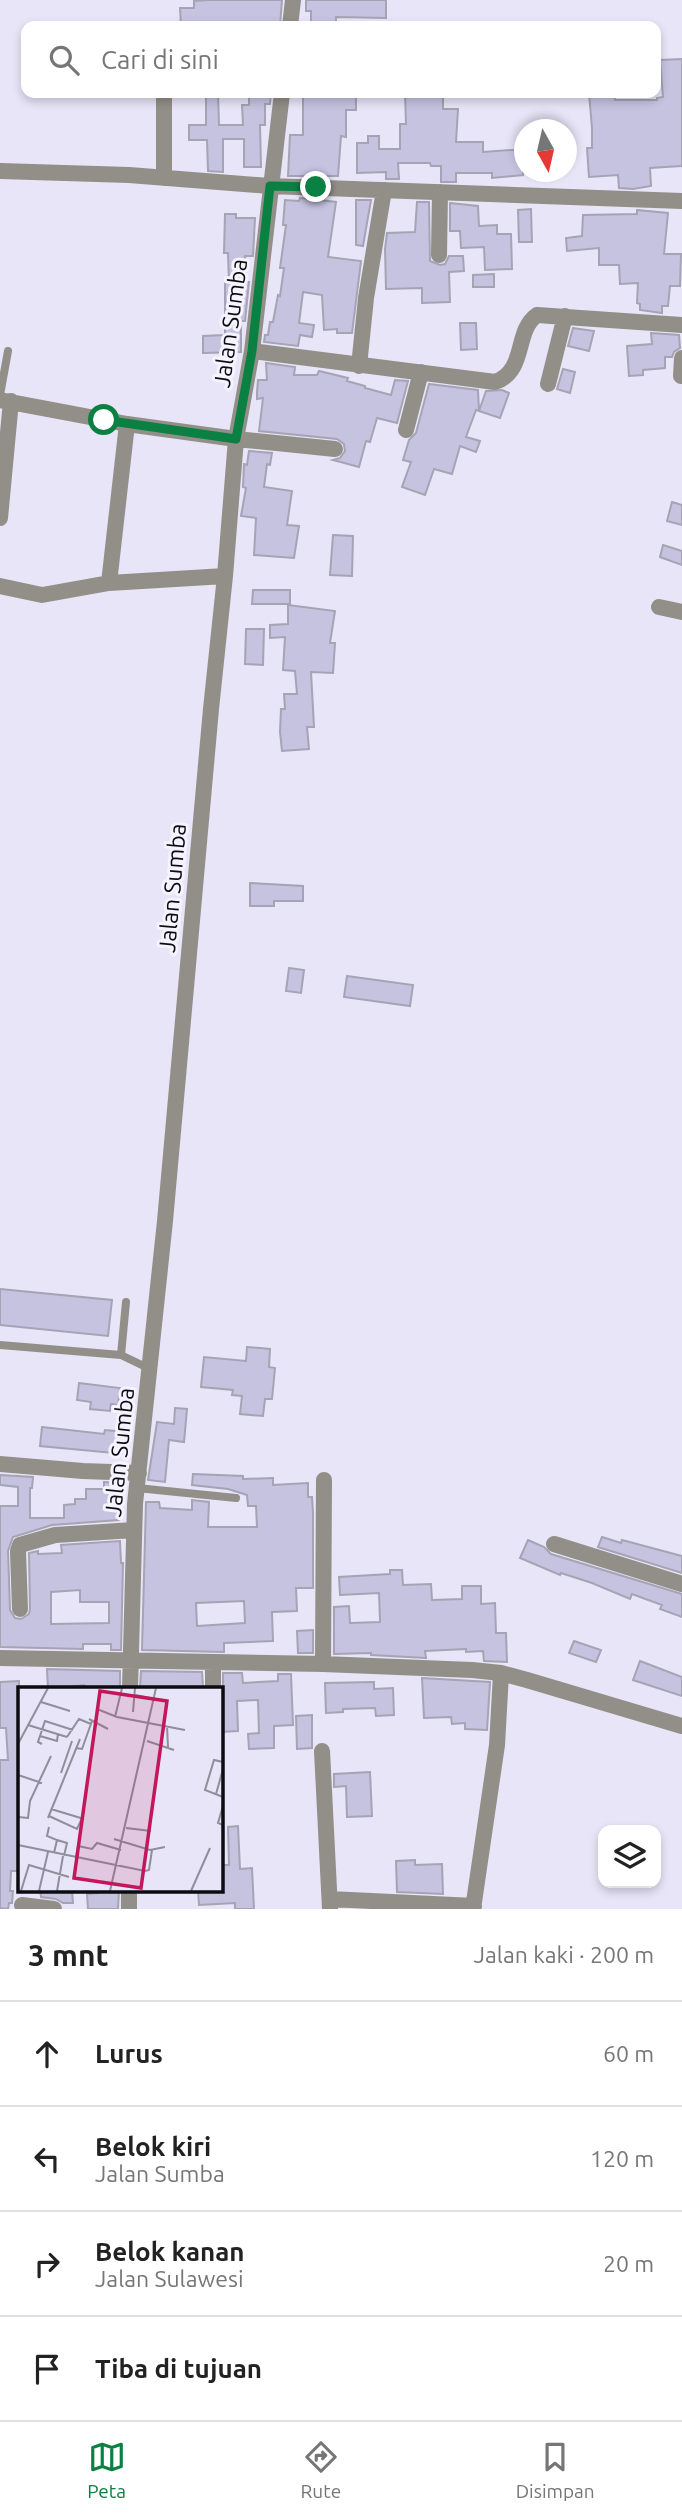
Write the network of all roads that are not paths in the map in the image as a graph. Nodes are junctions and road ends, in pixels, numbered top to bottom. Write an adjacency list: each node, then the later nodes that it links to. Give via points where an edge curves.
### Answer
1 (293, 0): 2 (street)
2 (291, 21)
3 (164, 98): 6 (street)
4 (281, 98): 7 (street, Jalan Sumba)
5 (0, 171): 6 (street)
6 (164, 178): 7 (street)
7 (270, 186): 8 (street); 15 (street, Jalan Sumba)
8 (384, 190): 9 (street); 17 (street)
9 (440, 192): 10 (street); 11 (street)
10 (682, 201)
11 (439, 255)
12 (565, 316): 13 (street); 18 (street, via 537,315 529,322 517,360 503,379 495,382); 20 (street)
13 (682, 325)
14 (8, 351): 21 (lane)
15 (252, 351): 17 (street); 24 (street, Jalan Sumba)
16 (682, 358): 19 (street)
17 (359, 366): 18 (street)
18 (421, 372): 23 (street)
19 (681, 376)
20 (548, 384)
21 (4, 399): 22 (street); 26 (street)
22 (128, 424): 24 (street); 28 (street)
23 (406, 430)
24 (236, 439): 25 (street); 27 (street, Jalan Sumba)
25 (335, 449)
26 (0, 518)
27 (225, 576): 28 (street); 35 (street, Jalan Sumba)
28 (109, 583): 29 (street, via 42,595)
29 (0, 586)
30 (659, 607): 31 (street)
31 (682, 612)
32 (126, 1303): 34 (lane)
33 (0, 1345): 34 (lane)
34 (121, 1355): 35 (lane)
35 (150, 1369): 37 (street, Jalan Sumba)
36 (0, 1464): 37 (street)
37 (138, 1480): 39 (lane, via 178,1492); 40 (street, Jalan Sumba)
38 (324, 1480): 47 (street)
39 (236, 1498)
40 (134, 1530): 43 (street, via 55,1535 20,1545); 45 (street, Jalan Sumba)
41 (554, 1544): 42 (street)
42 (682, 1584)
43 (20, 1609)
44 (0, 1658): 45 (street)
45 (130, 1662): 46 (street); 49 (street, Jalan Sumba)
46 (213, 1662): 47 (street); 50 (street)
47 (323, 1664): 48 (street)
48 (501, 1674): 51 (street); 55 (street, via 497,1745)
49 (130, 1687)
50 (213, 1687)
51 (682, 1726)
52 (321, 1751): 53 (street)
53 (330, 1904): 55 (street)
54 (22, 1905): 56 (street)
55 (474, 1908)
56 (54, 1909)

